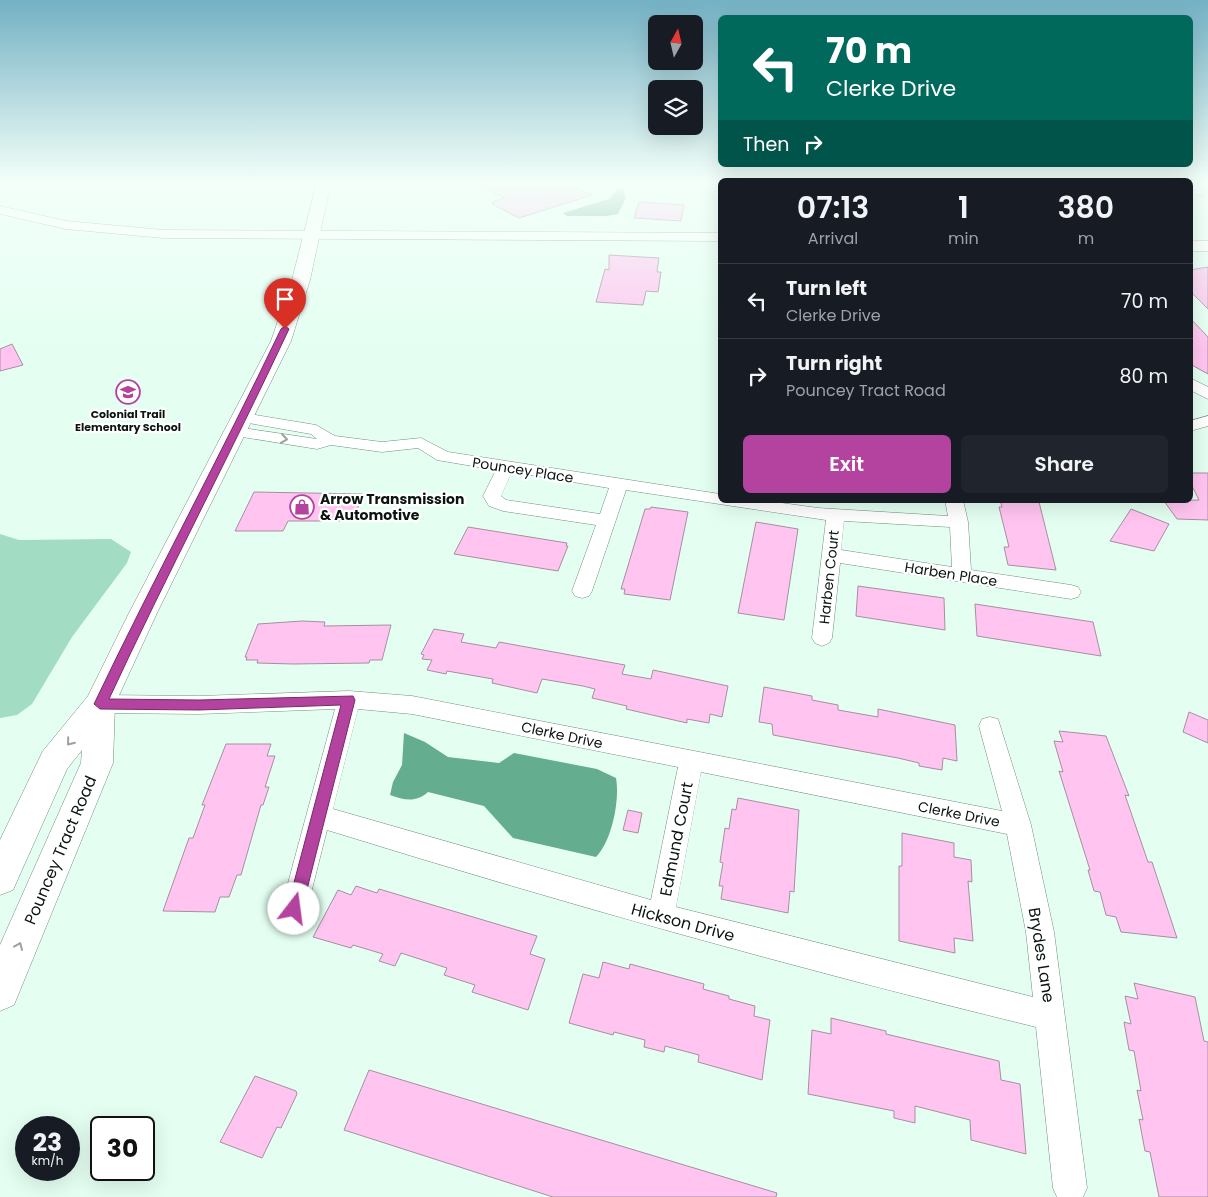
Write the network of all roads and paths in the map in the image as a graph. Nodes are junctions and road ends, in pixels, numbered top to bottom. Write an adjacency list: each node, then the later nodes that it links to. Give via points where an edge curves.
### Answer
1 (88, 238): 4 (street, via 126,242)
2 (262, 238): 4 (street)
3 (602, 238): 4 (street)
4 (309, 240): 5 (street); 9 (main road, Pouncey Tract Road, via 301,280 281,341)
5 (718, 246)
6 (1193, 246): 7 (street)
7 (1208, 246)
8 (1208, 421): 10 (street)
9 (240, 425): 11 (street, Pouncey Place, via 317,444 330,440 382,447 421,443 443,456); 25 (main road, Pouncey Tract Road)
10 (1193, 425)
11 (506, 467): 12 (street, Pouncey Place); 17 (street, via 492,496 495,502)
12 (619, 485): 13 (street, Pouncey Place); 17 (street)
13 (718, 500)
14 (743, 503): 16 (street, Pouncey Place)
15 (955, 503): 18 (street)
16 (836, 515): 18 (street, Pouncey Place); 19 (street, Harben Court)
17 (606, 521): 21 (street)
18 (959, 522): 20 (street)
19 (832, 555): 20 (street, Harben Place); 23 (street, Harben Court)
20 (962, 575): 22 (street, Harben Place)
21 (582, 591)
22 (1071, 592)
23 (822, 638)
24 (349, 700): 25 (street, Clerke Drive, via 199,705); 27 (street, Clerke Drive, via 434,708); 28 (street)
25 (100, 704): 30 (main road, Pouncey Tract Road, one-way to 30, via 54,761); 33 (main road, Pouncey Tract Road, one-way to 25, via 97,763)
26 (990, 726): 29 (street, Brydes Lane)
27 (691, 761): 29 (street, Clerke Drive); 32 (street, Edmund Court)
28 (318, 816): 31 (street); 32 (street, Hickson Drive, via 519,878)
29 (1018, 825): 34 (street, Brydes Lane, via 1040,932)
30 (0, 878)
31 (294, 909)
32 (661, 916): 34 (street, Hickson Drive, via 833,963)
33 (0, 991)
34 (1051, 1016): 35 (street, Brydes Lane)
35 (1070, 1188)

